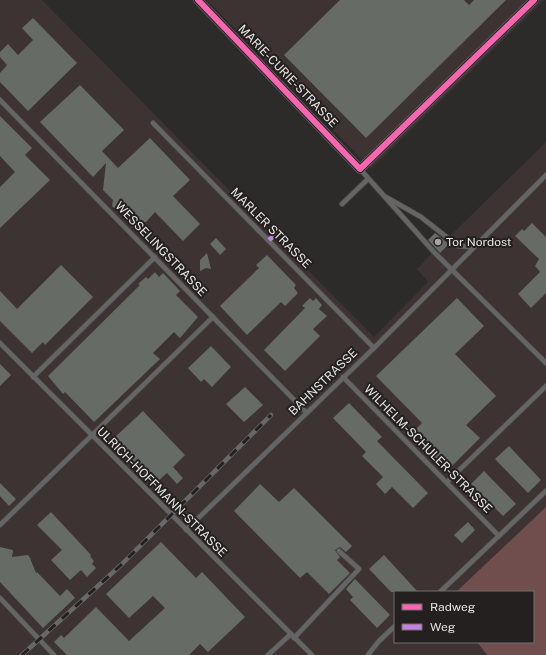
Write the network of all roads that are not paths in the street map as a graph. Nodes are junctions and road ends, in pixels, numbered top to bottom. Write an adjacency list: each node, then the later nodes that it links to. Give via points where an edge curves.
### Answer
1 (198, 0): 5 (street, MARIE-CURIE-STRASSE)
2 (534, 0): 5 (street)
3 (0, 100): 11 (lane, WESSELINGSTRASSE)
4 (153, 123): 15 (lane, MARLER STRASSE)
5 (360, 169): 7 (lane, MARIE-CURIE-STRASSE)
6 (546, 175): 10 (lane, BAHNSTRASSE)
7 (368, 179): 8 (lane, MARIE-CURIE-STRASSE); 9 (lane)
8 (383, 195): 10 (lane, via 421,217 458,246); 12 (lane, MARIE-CURIE-STRASSE)
9 (342, 204)
10 (473, 247): 12 (lane, BAHNSTRASSE)
11 (155, 257): 13 (lane, WESSELINGSTRASSE); 17 (lane)
12 (451, 269): 15 (lane, BAHNSTRASSE); 16 (lane)
13 (213, 317): 20 (lane, WESSELINGSTRASSE); 21 (lane)
14 (0, 343): 17 (lane, ULRICH-HOFFMANN-STRASSE)
15 (374, 348): 18 (lane, BAHNSTRASSE)
16 (546, 363)
17 (33, 377): 21 (lane, ULRICH-HOFFMANN-STRASSE)
18 (343, 377): 20 (lane, BAHNSTRASSE); 22 (lane, WILHELM-SCHULER-STRASSE)
19 (546, 386): 22 (lane)
20 (306, 412): 25 (lane, BAHNSTRASSE)
21 (91, 435): 24 (lane); 25 (lane, ULRICH-HOFFMANN-STRASSE)
22 (447, 482): 26 (lane, WILHELM-SCHULER-STRASSE)
23 (546, 491): 26 (lane)
24 (0, 525)
25 (186, 530): 31 (lane, ULRICH-HOFFMANN-STRASSE)
26 (499, 536): 28 (lane)
27 (339, 551): 31 (lane, via 359,569)
28 (441, 591)
29 (0, 598): 32 (lane)
30 (394, 627): 35 (lane)
31 (292, 636): 33 (lane); 34 (lane, ULRICH-HOFFMANN-STRASSE)
32 (54, 655)
33 (268, 655)
34 (312, 655)
35 (368, 655)

